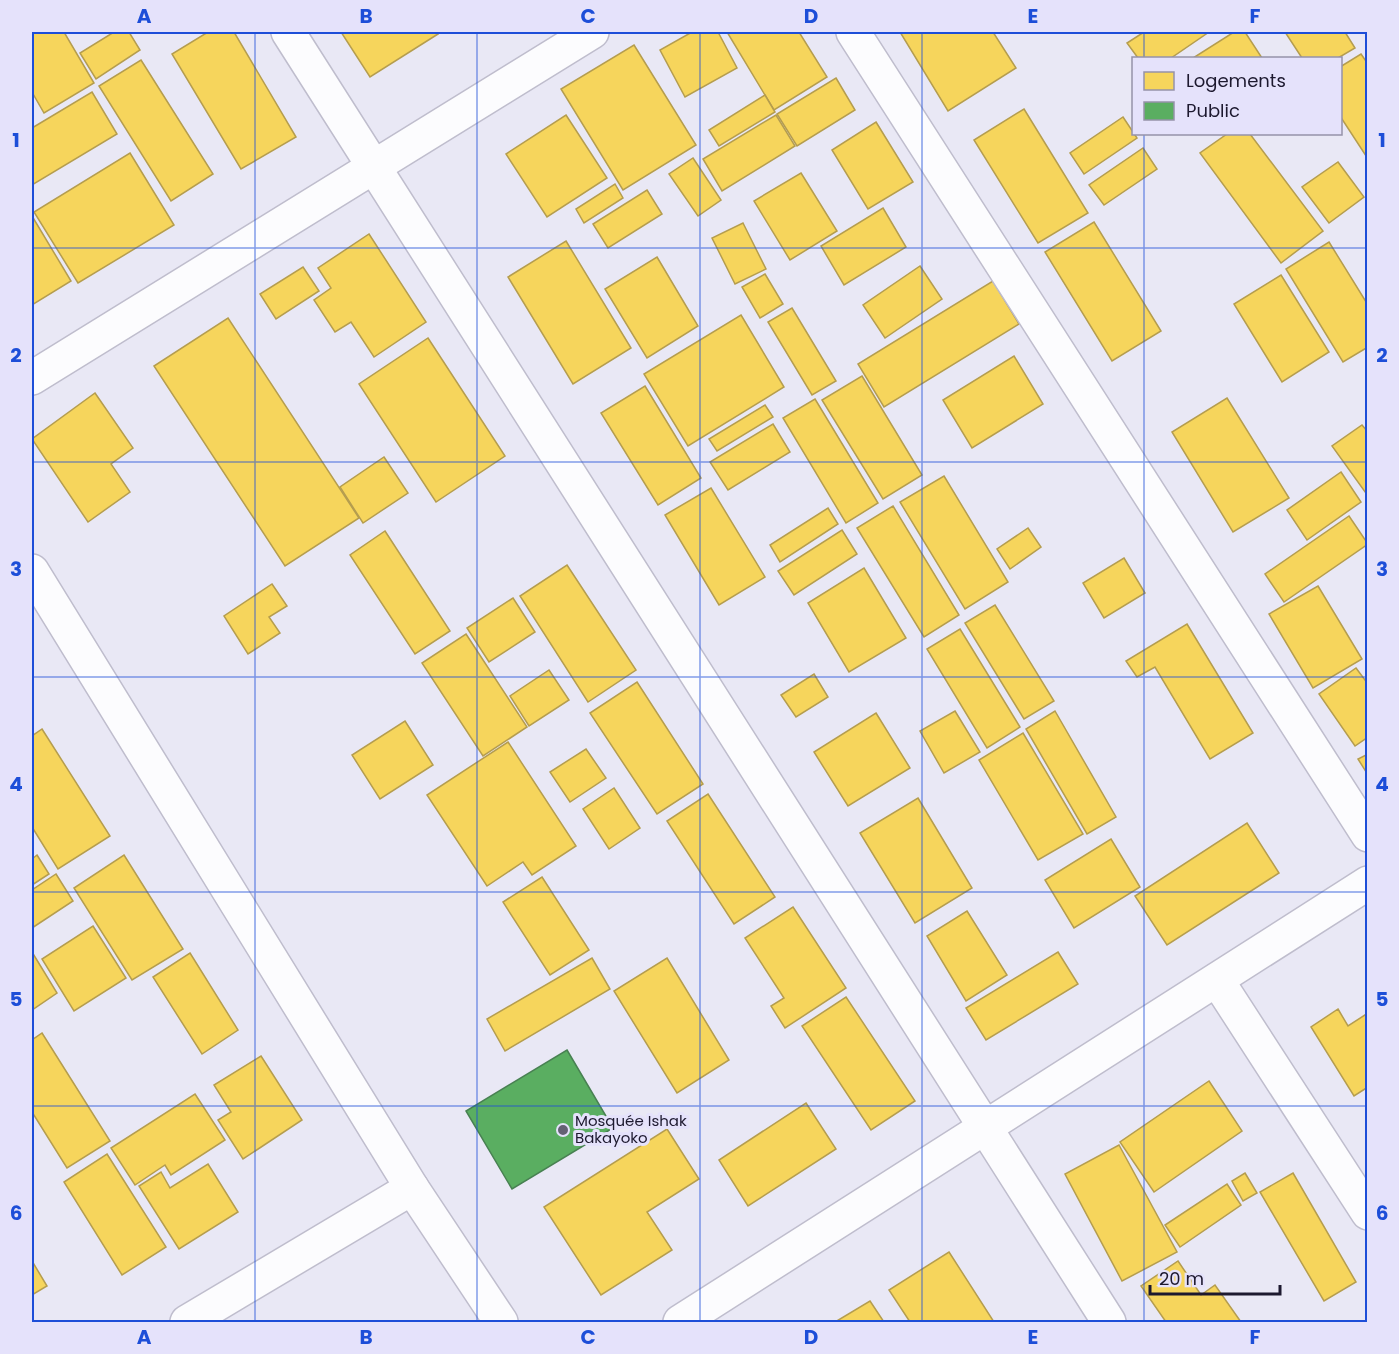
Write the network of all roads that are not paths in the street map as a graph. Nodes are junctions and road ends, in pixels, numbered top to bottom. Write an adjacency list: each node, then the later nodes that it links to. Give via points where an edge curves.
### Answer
1 (288, 32): 4 (street)
2 (592, 32): 4 (street)
3 (853, 32): 7 (street)
4 (375, 168): 5 (street); 10 (street)
5 (32, 378)
6 (32, 571): 11 (street)
7 (1368, 835)
8 (1368, 883): 9 (street)
9 (1217, 980): 10 (street); 12 (street)
10 (984, 1129): 15 (street); 16 (street)
11 (412, 1188): 13 (street); 14 (street)
12 (1368, 1213)
13 (187, 1323)
14 (501, 1323)
15 (680, 1323)
16 (1109, 1323)

